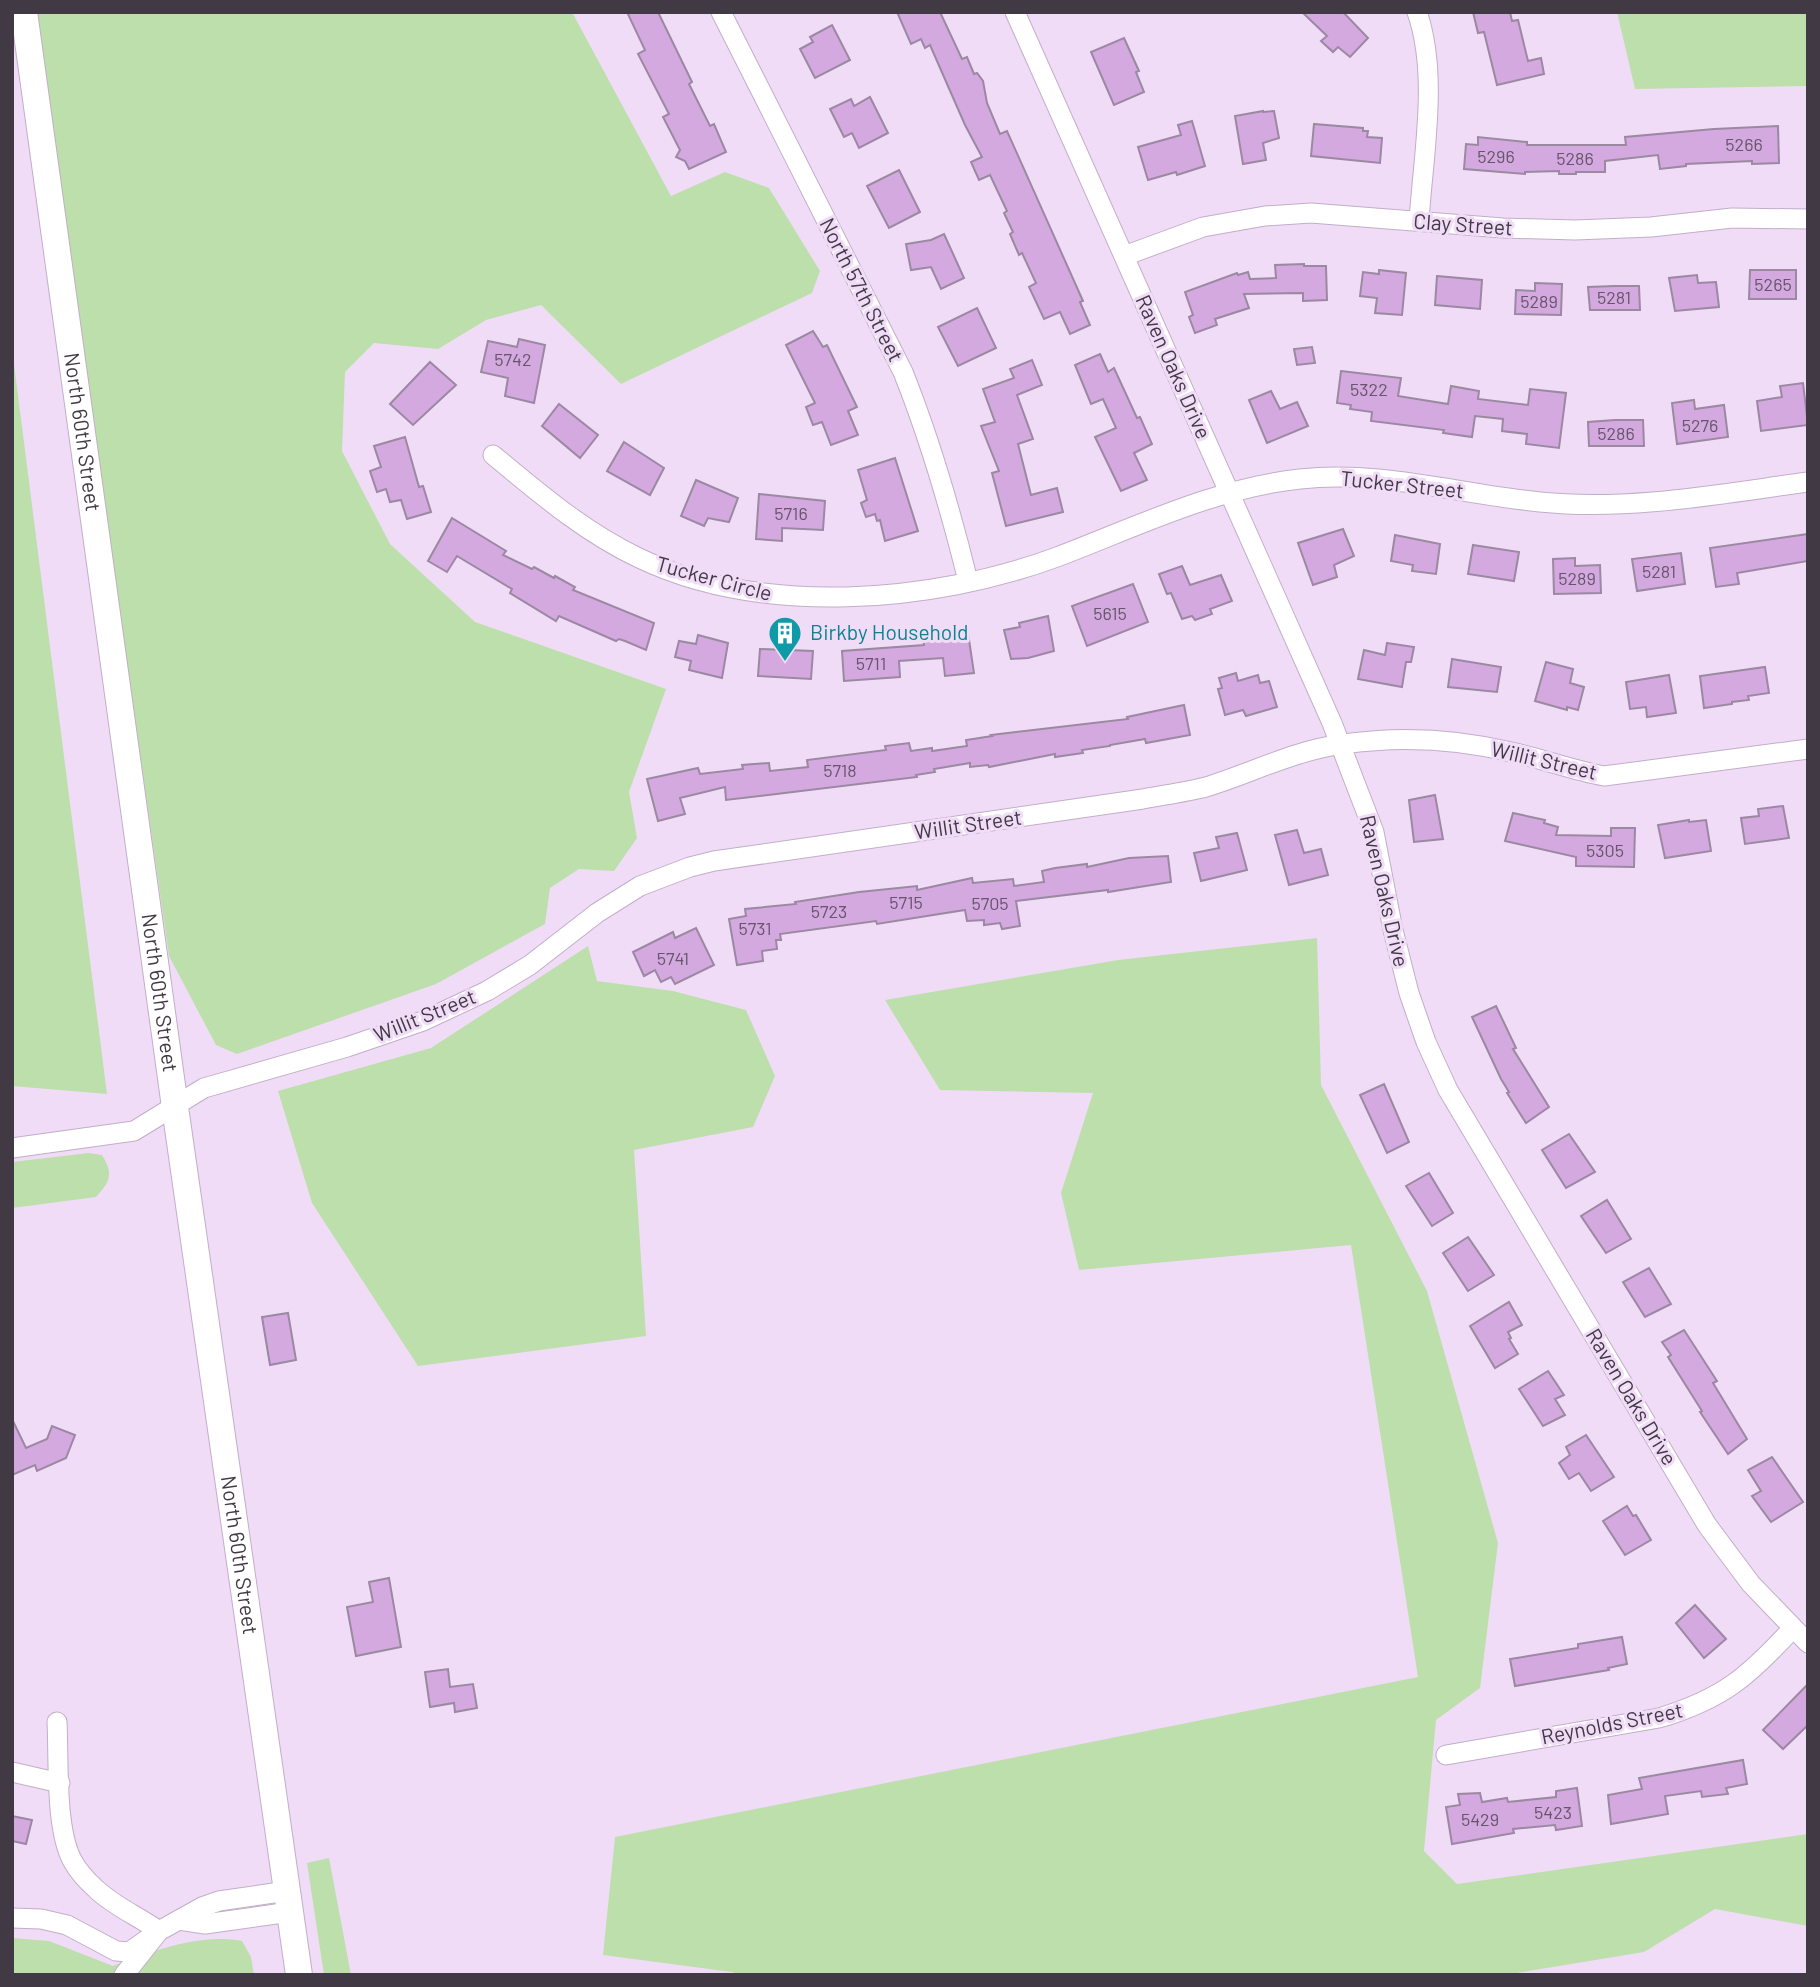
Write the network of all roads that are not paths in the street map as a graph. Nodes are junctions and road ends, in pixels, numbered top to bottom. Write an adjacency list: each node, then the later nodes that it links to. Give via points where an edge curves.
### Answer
1 (24, 12): 14 (main road, North 60th Street)
2 (721, 12): 11 (street, North 57th Street, via 903,372 943,483)
3 (1015, 12): 7 (street, Raven Oaks Drive)
4 (1417, 12): 6 (street, via 1429,77)
5 (1808, 219): 6 (street, Clay Street, via 1732,218 1651,228 1576,230)
6 (1419, 221): 7 (street, Clay Street, via 1311,213 1265,216 1203,227)
7 (1124, 256): 10 (street, Raven Oaks Drive)
8 (493, 455): 11 (street, Tucker Circle, via 590,531 638,558 687,576 745,591 808,598 881,595)
9 (1808, 482): 10 (street, Tucker Street, via 1616,505 1537,502 1357,477 1301,478)
10 (1228, 493): 11 (street, Tucker Street, via 1053,558); 12 (street, Raven Oaks Drive)
11 (968, 581)
12 (1339, 744): 13 (street, Willit Street, via 1462,742 1604,776); 14 (street, Willit Street, via 1204,787 1143,799 690,867 640,886 530,965 459,1005 347,1047 204,1088); 16 (street, Raven Oaks Drive, via 1374,832 1409,993 1448,1090 1707,1525 1751,1584)
13 (1808, 749)
14 (175, 1107): 15 (street, Willit Street, via 134,1131); 22 (main road, North 60th Street)
15 (12, 1148)
16 (1793, 1628): 17 (street, Raven Oaks Drive); 19 (street, Reynolds Street, via 1736,1684 1688,1710)
17 (1808, 1643)
18 (57, 1722): 21 (street)
19 (1446, 1755)
20 (12, 1772): 21 (street)
21 (60, 1783): 24 (street, via 66,1844 79,1872 118,1906)
22 (289, 1901): 24 (street, via 205,1923 179,1920); 26 (main road, North 60th Street)
23 (12, 1918): 24 (street, via 67,1925 116,1951 129,1952)
24 (159, 1931): 25 (street)
25 (124, 1975)
26 (299, 1975)

